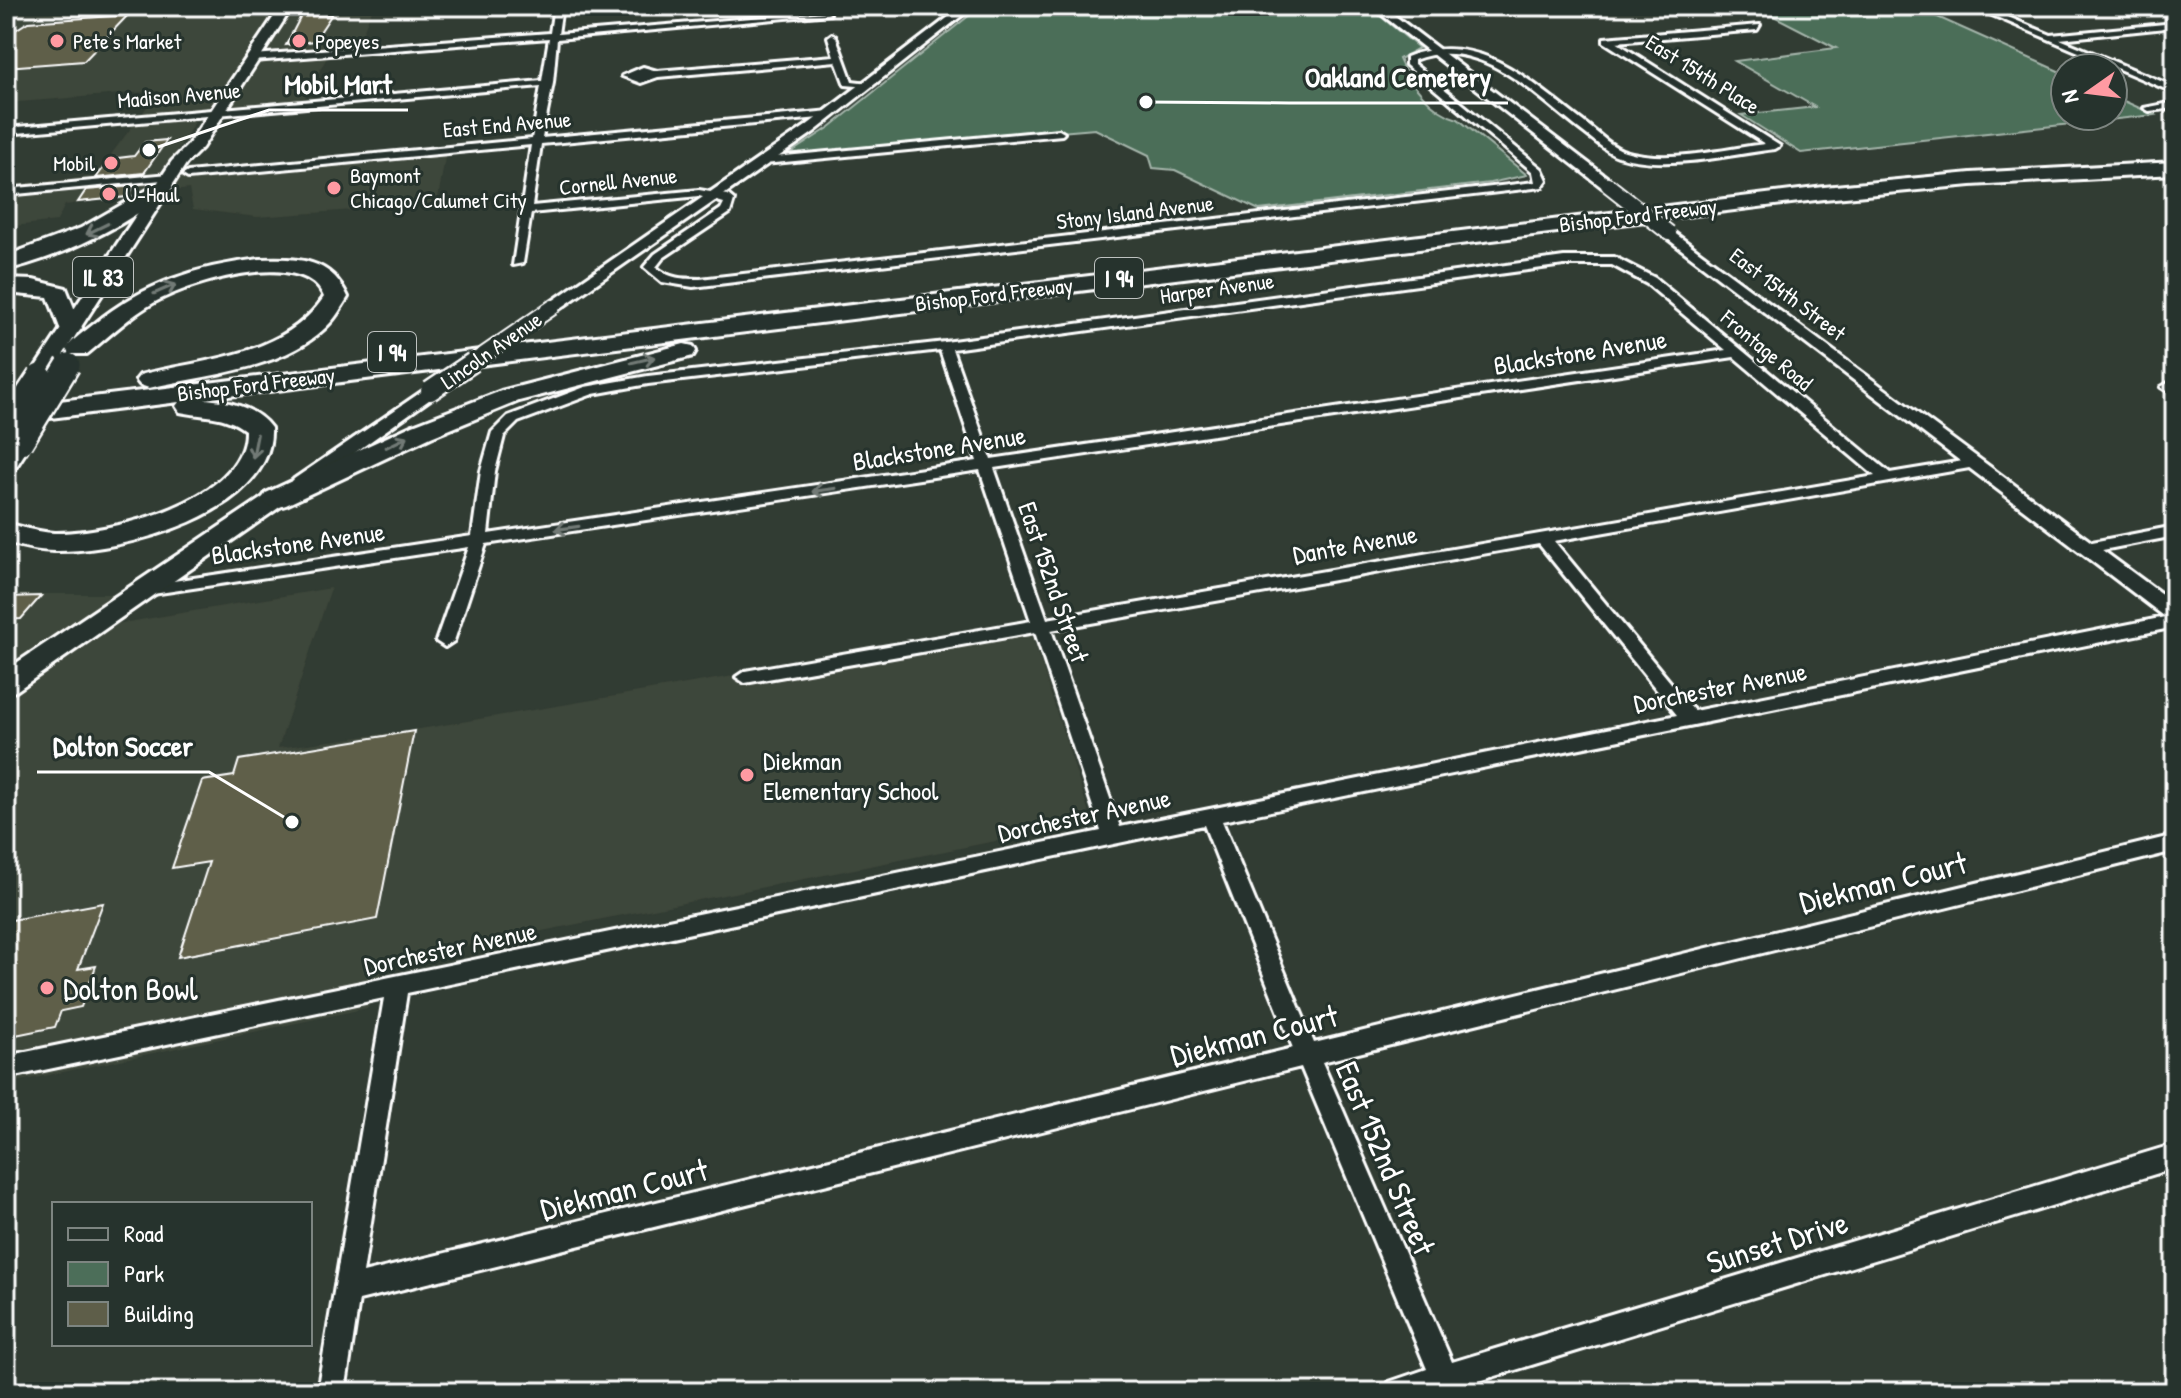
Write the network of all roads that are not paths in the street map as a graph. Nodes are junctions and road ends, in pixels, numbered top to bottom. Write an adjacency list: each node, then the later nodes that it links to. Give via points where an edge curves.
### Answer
1 (15, 6): 8 (street)
2 (287, 6): 15 (main road, IL 83)
3 (558, 6): 11 (street)
4 (969, 6): 21 (street, Lincoln Avenue)
5 (1376, 6): 14 (street, East 154th Street)
6 (1975, 6): 13 (street)
7 (825, 10): 11 (street)
8 (6, 14)
9 (2175, 25): 13 (street)
10 (1757, 27): 14 (street, East 154th Place, via 1607,40 1775,146 1653,160 1618,153 1494,61 1476,53)
11 (554, 36): 15 (street); 20 (street)
12 (832, 37): 16 (street)
13 (2050, 37): 19 (street)
14 (1436, 52): 35 (street, Stony Island Avenue, via 1409,59 1410,65 1538,171 1538,185 700,283 657,276 650,267 659,256 726,211 730,202); 49 (street, East 154th Street, bridge)
15 (253, 58): 25 (main road, IL 83)
16 (839, 58): 17 (street); 21 (street, via 848,83)
17 (657, 74)
18 (2175, 76): 19 (street)
19 (2148, 79): 22 (street)
20 (548, 83): 25 (street, Madison Avenue); 29 (street)
21 (866, 85): 26 (street, Lincoln Avenue)
22 (2175, 90)
23 (2175, 105): 24 (street)
24 (2149, 108)
25 (218, 112): 27 (street, Madison Avenue); 33 (main road, IL 83, via 180,161)
26 (830, 114): 29 (street, East End Avenue); 31 (street, Lincoln Avenue)
27 (6, 131)
28 (1059, 133): 31 (street)
29 (537, 141): 33 (street, East End Avenue); 36 (street)
30 (2175, 156): 45 (highway, Bishop Ford Freeway / I 94, via 1991,164 1807,181)
31 (764, 161): 35 (street, Lincoln Avenue)
32 (2175, 168): 40 (highway, Bishop Ford Freeway / I 94, via 1839,191)
33 (173, 180): 34 (street, East End Avenue); 38 (highway, one-way to 38, via 89,234); 43 (main road, IL 83); 43 (main road)
34 (6, 192)
35 (714, 194): 36 (street, Cornell Avenue); 53 (street, Lincoln Avenue, bridge)
36 (526, 210): 39 (street)
37 (1614, 261): 42 (street, Harper Avenue, via 1564,261); 44 (street, Frontage Road, via 1651,281)
38 (6, 263)
39 (517, 263)
40 (1193, 269): 47 (highway, Bishop Ford Freeway / I 94); 53 (highway, one-way to 40, via 510,396 606,369 790,331)
41 (6, 286): 43 (highway, via 58,293)
42 (945, 346): 51 (street, East 152nd Street); 57 (street, Harper Avenue, via 648,380 590,390 513,419 497,435)
43 (72, 347): 45 (highway, one-way to 45, via 160,290 195,278 272,265 319,273 331,283 336,297 328,315 285,345); 48 (main road, bridge); 48 (main road, IL 83, bridge, via 45,368)
44 (1739, 352): 51 (street, Blackstone Avenue); 52 (street, Frontage Road)
45 (138, 383): 46 (highway, Bishop Ford Freeway / I 94)
46 (8, 402): 47 (highway, Bishop Ford Freeway / I 94)
47 (65, 408): 55 (highway, one-way to 55, via 178,405 232,411 258,428 258,447 252,462 204,503 128,534 57,542)
48 (13, 434): 50 (main road)
49 (1975, 463): 52 (street, Dante Avenue); 58 (street, East 154th Street)
50 (6, 465)
51 (985, 466): 57 (street, Blackstone Avenue, one-way to 57); 62 (street, East 152nd Street)
52 (1887, 478): 56 (street, Dante Avenue)
53 (276, 499): 59 (main road, Lincoln Avenue)
54 (2175, 531): 58 (street)
55 (6, 532)
56 (1543, 538): 62 (street, Dante Avenue); 66 (street)
57 (479, 541): 59 (street, Blackstone Avenue); 63 (street, Harper Avenue)
58 (2087, 548): 60 (street, East 154th Street)
59 (146, 590): 65 (main road, Lincoln Avenue)
60 (2175, 614)
61 (2175, 621): 66 (street, Dorchester Avenue)
62 (1039, 625): 64 (street, Dante Avenue); 68 (street, East 152nd Street)
63 (445, 641)
64 (745, 677)
65 (6, 684)
66 (1691, 720): 67 (street, Dorchester Avenue)
67 (1210, 816): 68 (street, Dorchester Avenue); 71 (street, East 152nd Street)
68 (1113, 836): 70 (street, Dorchester Avenue)
69 (2175, 843): 71 (street, Diekman Court)
70 (397, 986): 72 (street, Dorchester Avenue); 74 (street)
71 (1307, 1055): 74 (street, Diekman Court); 75 (street, East 152nd Street)
72 (6, 1067)
73 (2175, 1156): 75 (street, Sunset Drive)
74 (348, 1290): 76 (street)
75 (1448, 1385): 77 (street, Sunset Drive)
76 (331, 1392)
77 (1399, 1392)

